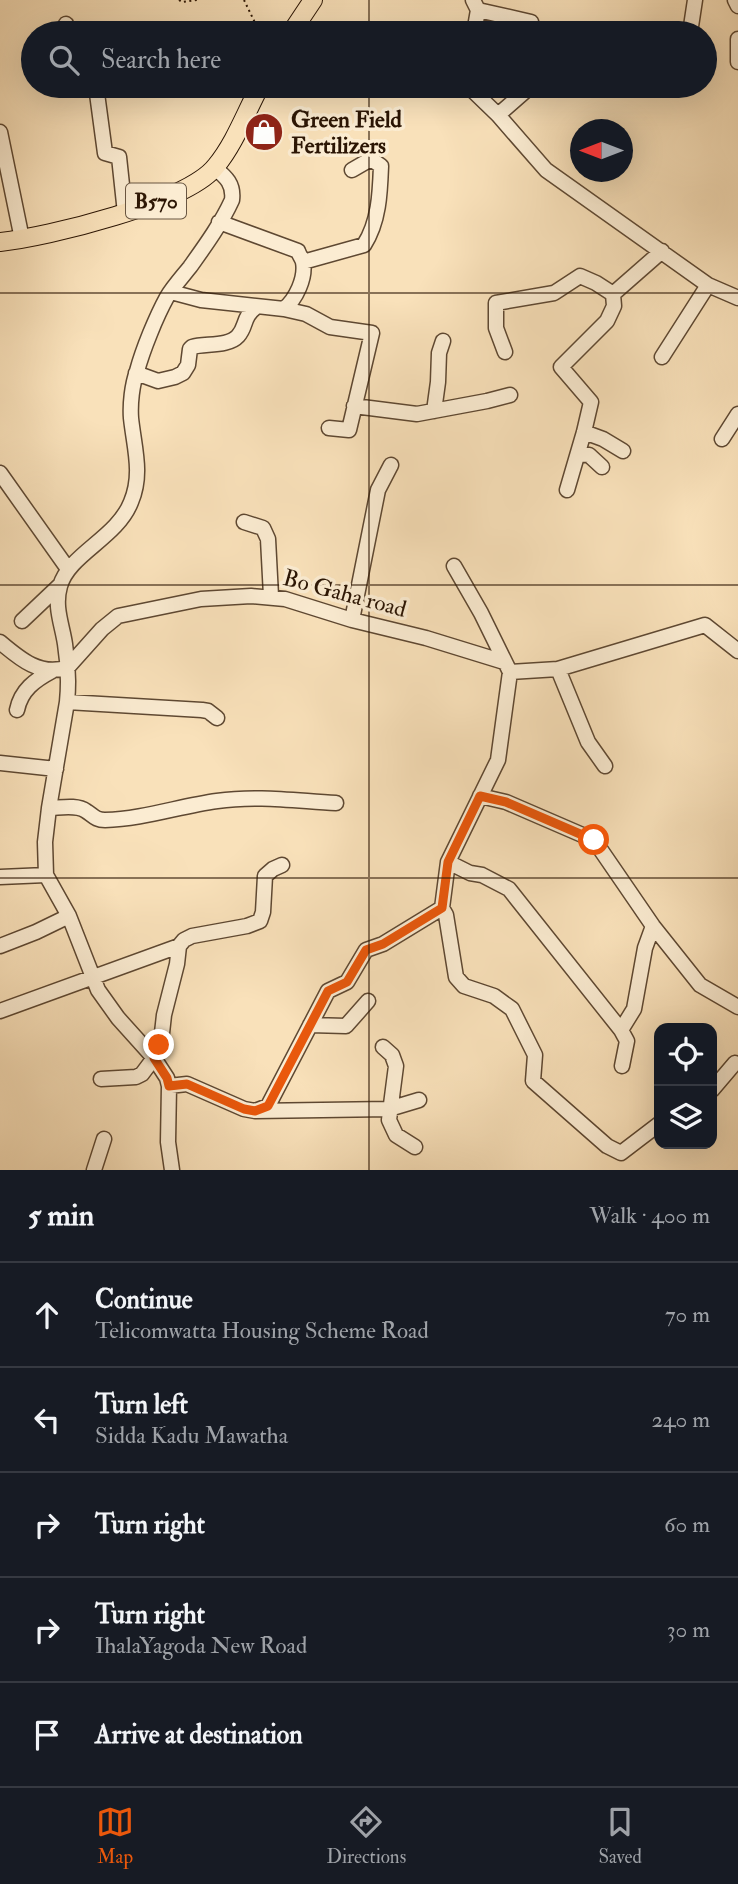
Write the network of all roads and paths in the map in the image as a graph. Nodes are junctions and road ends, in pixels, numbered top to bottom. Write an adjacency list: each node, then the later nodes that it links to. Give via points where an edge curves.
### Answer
1 (179, 0): 2 (path)
2 (197, 0)
3 (244, 0): 11 (path)
4 (313, 0): 12 (main road)
5 (506, 0): 10 (street)
6 (695, 0): 14 (street)
7 (735, 0): 9 (street)
8 (476, 5): 10 (street)
9 (738, 6)
10 (495, 13): 13 (street)
11 (254, 21)
12 (300, 21)
13 (527, 21)
14 (692, 21)
15 (738, 39): 16 (street)
16 (738, 62)
17 (98, 98): 25 (street, via 105,153 119,157)
18 (254, 98): 23 (main road, B570)
19 (480, 98): 21 (street)
20 (517, 98): 21 (street)
21 (498, 115): 29 (street, via 546,170)
22 (0, 132): 27 (street)
23 (215, 168): 25 (main road, B570, via 170,196); 26 (street, via 230,183 233,194)
24 (352, 170): 30 (street, via 371,159 382,166 380,201 370,236 364,245)
25 (125, 213): 27 (main road, B570)
26 (219, 222): 30 (street, via 298,251); 32 (street)
27 (22, 239): 28 (main road, B570)
28 (0, 242)
29 (662, 251): 31 (street); 33 (street)
30 (303, 262): 36 (street, via 301,281)
31 (708, 285): 34 (street); 39 (street)
32 (171, 292): 35 (street); 40 (street)
33 (613, 295): 38 (street, via 580,276 554,293 496,303 496,328); 47 (street, via 607,321 561,367 591,402)
34 (738, 298)
35 (256, 307): 36 (street); 40 (street, via 232,341 190,349 183,373 158,381)
36 (284, 309): 42 (street, via 330,327 372,333)
37 (443, 341): 43 (street)
38 (505, 352)
39 (662, 357)
40 (136, 373): 55 (street, via 131,418 138,467 131,503 109,533)
41 (510, 395): 43 (street)
42 (355, 406): 43 (street, via 418,414); 45 (street, via 349,430)
43 (434, 411)
44 (738, 414): 46 (street)
45 (329, 428)
46 (722, 439)
47 (577, 447): 48 (street, via 603,439); 50 (street); 52 (street)
48 (623, 451)
49 (391, 465): 58 (street, via 378,490)
50 (602, 467)
51 (0, 473): 55 (street)
52 (568, 490)
53 (244, 522): 57 (street, via 264,528)
54 (454, 566): 63 (street)
55 (68, 569): 56 (street)
56 (60, 585): 59 (street); 62 (street, via 59,622)
57 (271, 596): 58 (street, Bo Gaha road); 62 (street, Bo Gaha road, via 201,599 118,616)
58 (352, 620): 63 (street, Bo Gaha road, via 426,638)
59 (22, 621)
60 (0, 642): 65 (street, via 29,664)
61 (738, 651): 64 (street, via 705,625)
62 (68, 667): 65 (street); 66 (street)
63 (507, 667): 64 (street); 72 (street, via 498,760)
64 (558, 669): 70 (street, via 588,743)
65 (52, 671): 67 (street, via 28,687)
66 (67, 702): 68 (street, via 202,710); 71 (street)
67 (17, 710)
68 (217, 718)
69 (0, 763): 71 (street)
70 (606, 766)
71 (56, 769): 74 (street)
72 (480, 796): 75 (street); 81 (street, via 506,802 594,840)
73 (336, 803): 74 (street, via 236,799 102,820 86,810)
74 (49, 808): 77 (street)
75 (448, 862): 79 (street); 89 (street, via 509,889)
76 (282, 865): 83 (street, via 265,876 268,920 192,936)
77 (46, 875): 78 (street); 80 (street)
78 (0, 877)
79 (442, 908): 88 (street, via 366,950 347,982 328,991); 100 (street, via 456,977 464,986 494,996 512,1009 535,1055 533,1081 621,1153)
80 (69, 916): 82 (street); 84 (street)
81 (653, 926): 86 (street, via 700,985); 89 (street, via 634,1009)
82 (0, 946)
83 (179, 946): 84 (street); 91 (street)
84 (92, 976): 87 (street); 91 (street, via 118,1018)
85 (368, 1001): 88 (street, via 346,1026)
86 (738, 1007)
87 (0, 1011)
88 (310, 1025): 99 (street, via 268,1106)
89 (621, 1030): 93 (street, via 627,1041)
90 (383, 1047): 98 (street, via 396,1066)
91 (154, 1058): 94 (street, via 136,1077); 95 (street)
92 (735, 1063): 96 (street)
93 (621, 1066)
94 (101, 1079)
95 (169, 1086): 99 (street, via 187,1084); 104 (street)
96 (715, 1086)
97 (419, 1100): 98 (street)
98 (389, 1109): 99 (street); 102 (street, via 388,1120 396,1135)
99 (255, 1111)
100 (654, 1128)
101 (104, 1139): 103 (street)
102 (415, 1147)
103 (94, 1170)
104 (172, 1170)

